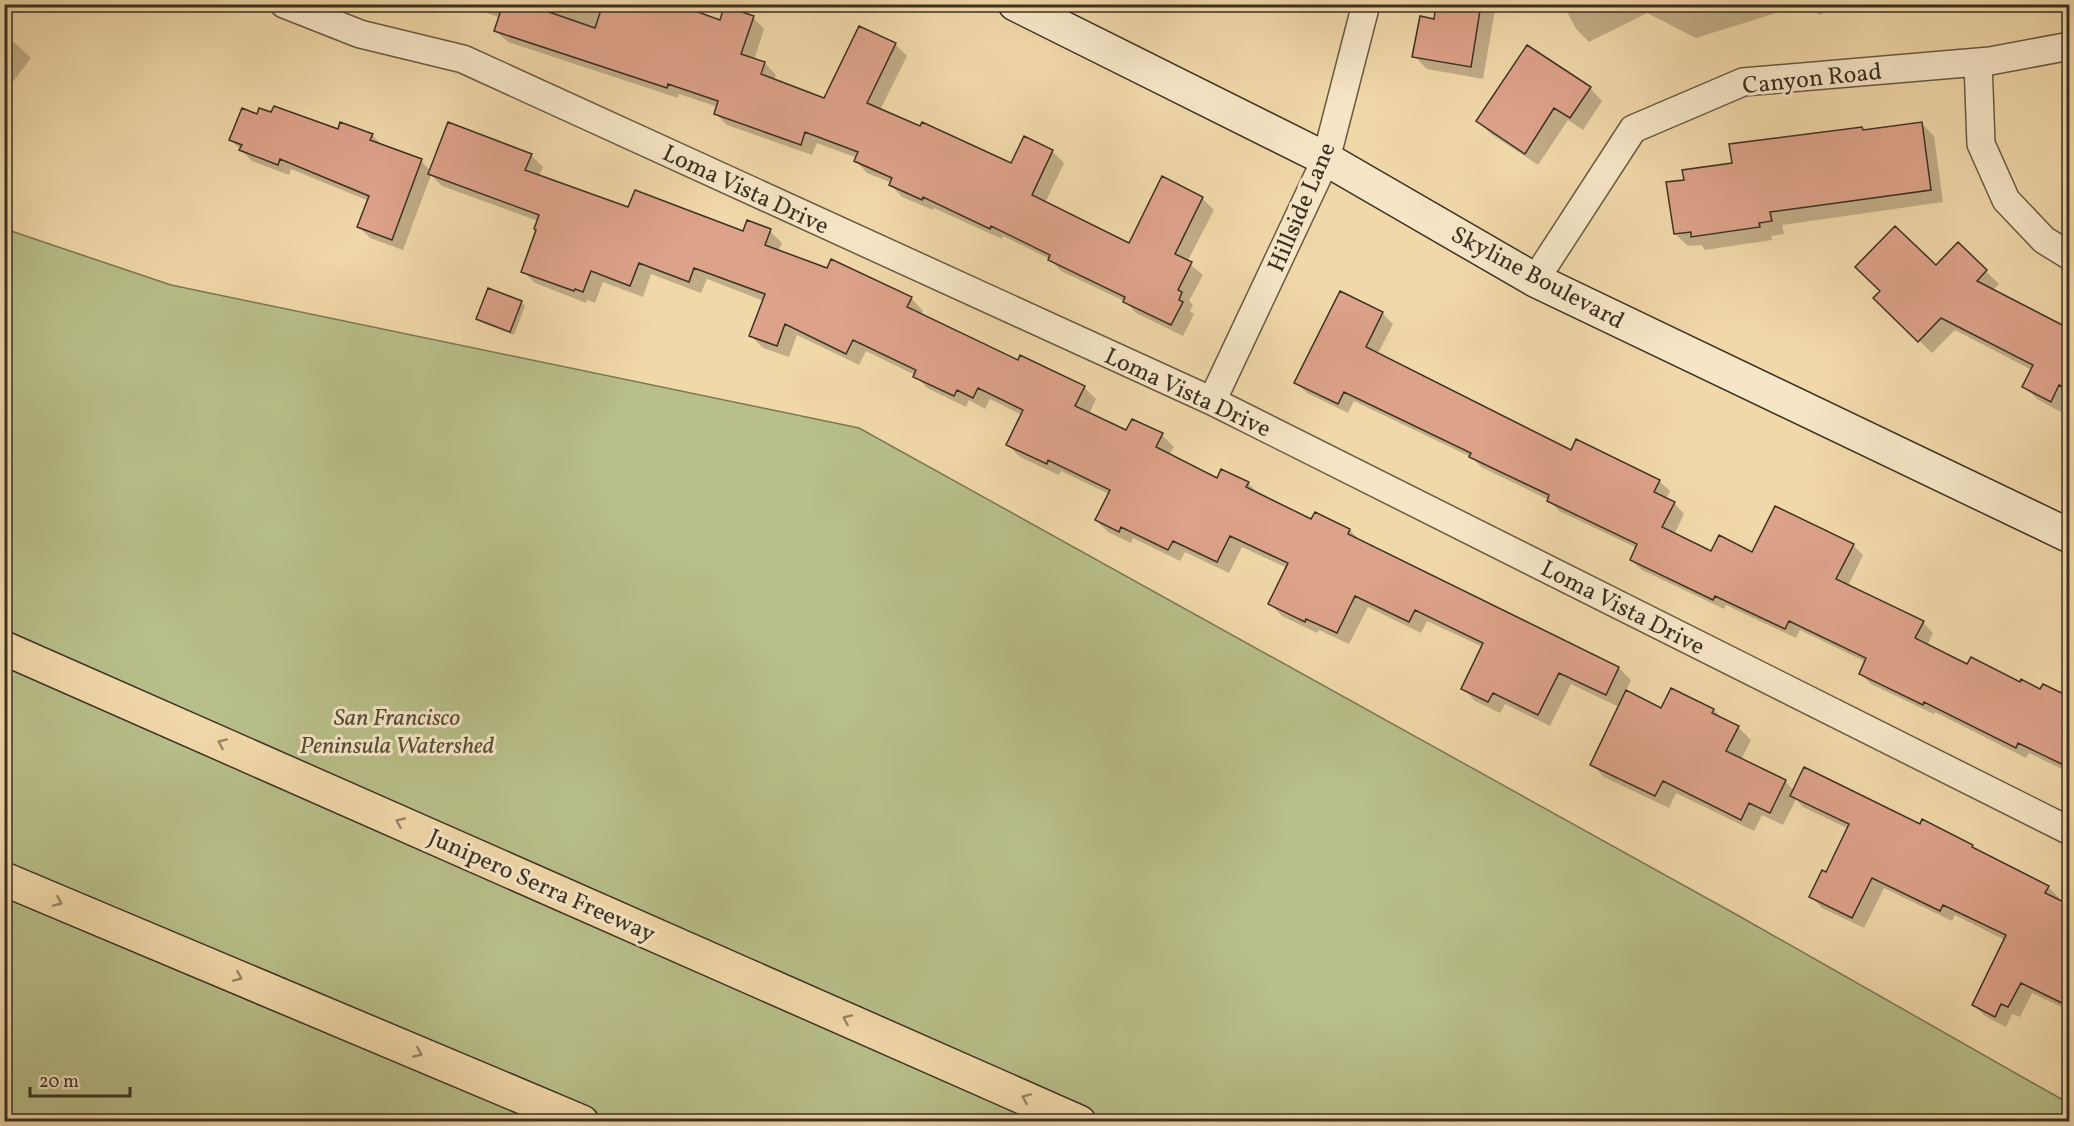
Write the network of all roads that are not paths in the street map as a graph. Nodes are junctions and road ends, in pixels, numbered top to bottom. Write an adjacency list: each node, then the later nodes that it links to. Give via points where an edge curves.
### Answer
1 (284, 4): 9 (street, Loma Vista Drive, via 360,34 463,59)
2 (1015, 4): 6 (main road, Skyline Boulevard)
3 (1366, 4): 6 (street, Hillside Lane)
4 (2070, 46): 5 (street, Canyon Road)
5 (1978, 62): 7 (street, via 1981,144 2006,200 2044,240); 8 (street, Canyon Road, via 1743,82 1633,129)
6 (1326, 159): 8 (main road, Skyline Boulevard); 9 (street, Hillside Lane)
7 (2070, 256)
8 (1535, 280): 10 (main road, Skyline Boulevard)
9 (1212, 401): 12 (street, Loma Vista Drive)
10 (2070, 536)
11 (4, 648): 15 (highway, Junipero Serra Freeway, one-way to 11)
12 (2070, 831)
13 (4, 879): 14 (highway, one-way to 14)
14 (582, 1122)
15 (1079, 1122)

